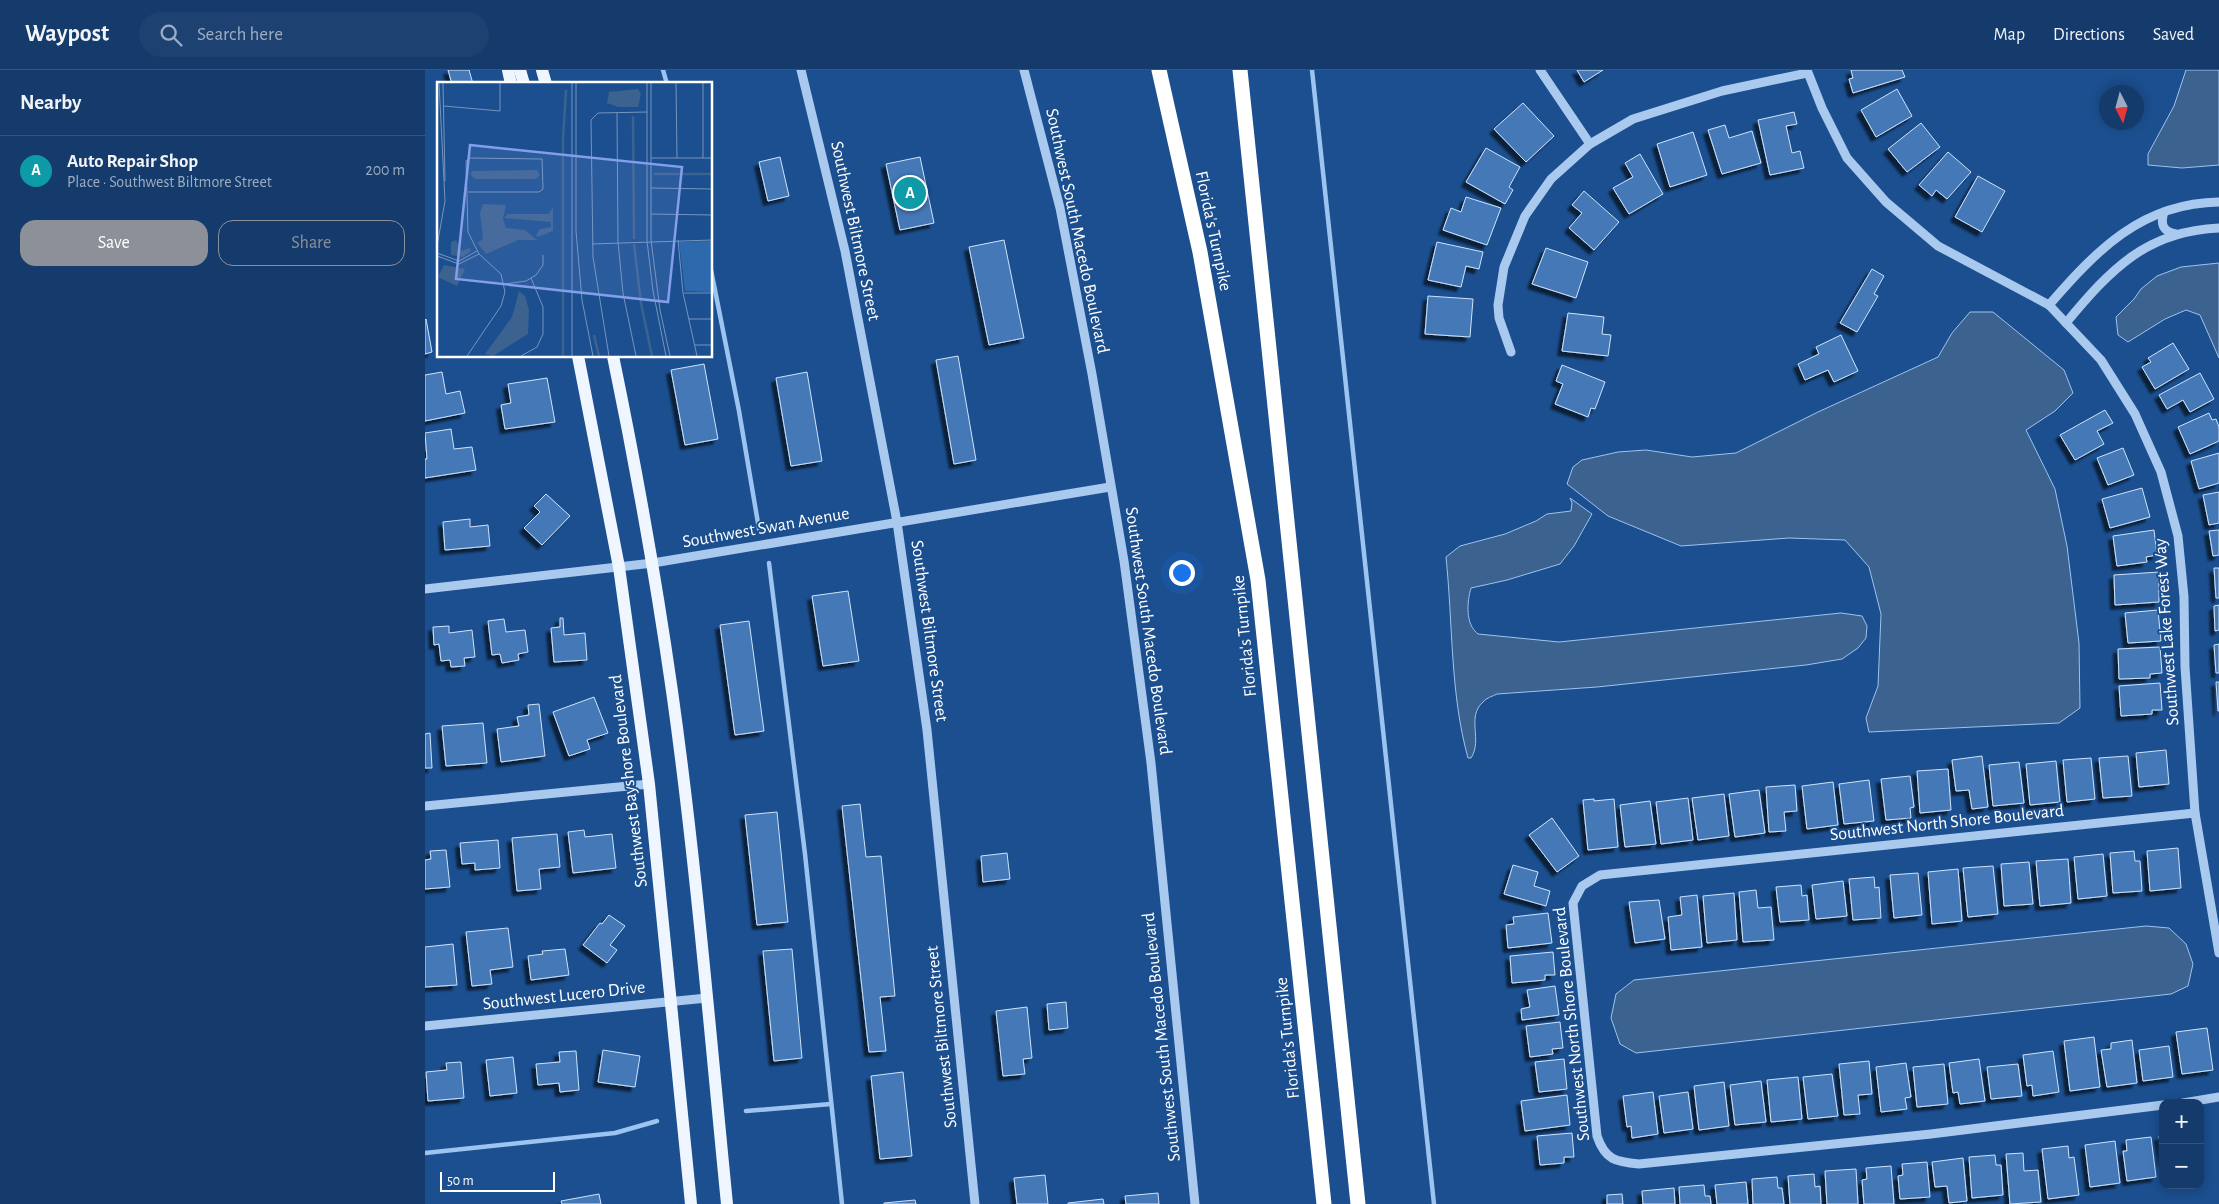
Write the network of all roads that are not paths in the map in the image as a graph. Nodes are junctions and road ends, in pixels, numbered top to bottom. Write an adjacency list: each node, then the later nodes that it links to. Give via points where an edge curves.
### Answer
1 (801, 70): 18 (street, Southwest Biltmore Street, via 845,251)
2 (1025, 70): 17 (street, Southwest South Macedo Boulevard, via 1060,208)
3 (1159, 70): 36 (highway, Florida's Turnpike, via 1200,252 1258,580)
4 (1240, 70): 37 (highway, Florida's Turnpike)
5 (1540, 70): 7 (street)
6 (1807, 71): 7 (street, via 1633,119); 12 (street, Southwest Lake Forest Way, via 1847,158 1886,202 1938,246)
7 (1590, 144): 14 (street, via 1551,178 1525,216 1504,267 1499,318)
8 (2219, 202): 9 (street)
9 (2164, 212): 11 (street, via 2163,227); 12 (street, via 2108,243)
10 (2219, 228): 11 (street)
11 (2176, 234): 13 (street, via 2141,249 2125,260)
12 (2049, 305): 13 (street, Southwest Lake Forest Way)
13 (2066, 323): 24 (street, Southwest Lake Forest Way, via 2101,360 2135,414 2161,472 2178,536)
14 (1511, 352)
15 (578, 358): 20 (main road, Southwest Bayshore Boulevard)
16 (613, 358): 19 (main road)
17 (1110, 487): 18 (street, Southwest Swan Avenue); 35 (street, Southwest South Macedo Boulevard, via 1124,561 1151,763)
18 (897, 522): 19 (street, Southwest Swan Avenue); 34 (street, Southwest Biltmore Street, via 927,730)
19 (653, 563): 20 (street, Southwest Swan Avenue); 26 (main road, via 680,757)
20 (619, 567): 21 (street, Southwest Swan Avenue); 22 (main road, Southwest Bayshore Boulevard)
21 (425, 589)
22 (649, 784): 23 (street); 27 (main road, Southwest Bayshore Boulevard)
23 (425, 806)
24 (2195, 813): 25 (street, Southwest Lake Forest Way); 31 (street, Southwest North Shore Boulevard, via 1600,875 1582,886 1573,903 1597,1136 1601,1150 1618,1162 1639,1164 1931,1134)
25 (2219, 953)
26 (707, 998): 27 (street, Southwest Lucero Drive); 33 (main road)
27 (672, 1002): 28 (street, Southwest Lucero Drive); 32 (main road, Southwest Bayshore Boulevard)
28 (425, 1026)
29 (2219, 1097): 30 (street)
30 (2204, 1100)
31 (2159, 1106)
32 (691, 1204)
33 (727, 1204)
34 (975, 1204)
35 (1195, 1204)
36 (1324, 1204)
37 (1358, 1204)

